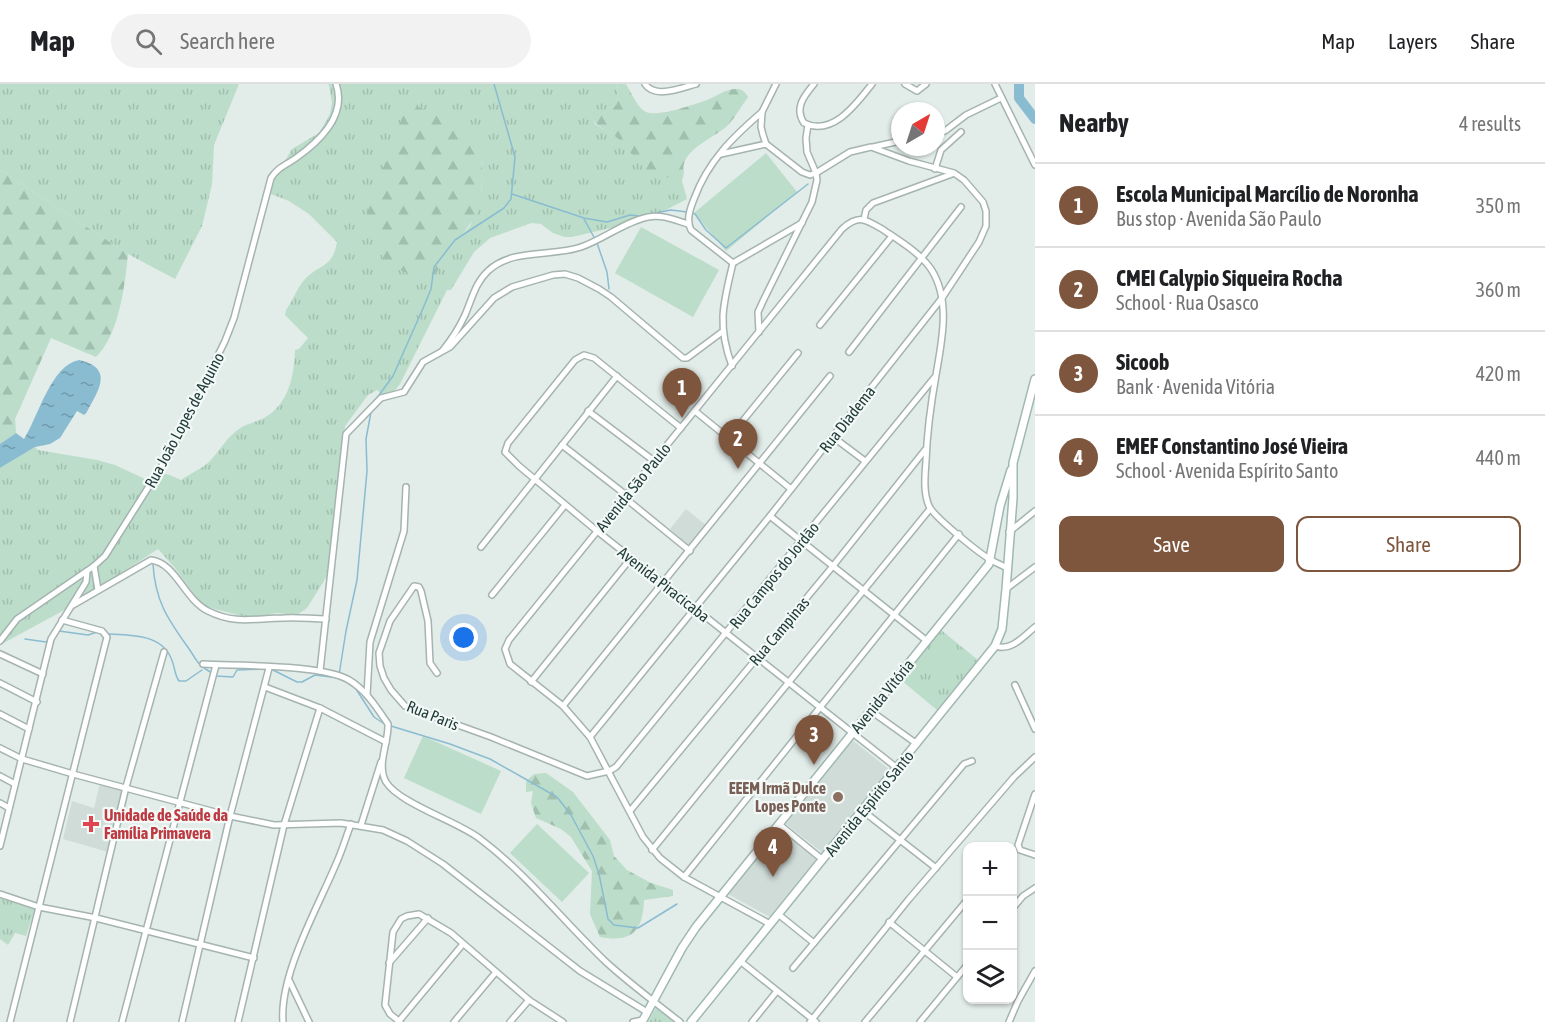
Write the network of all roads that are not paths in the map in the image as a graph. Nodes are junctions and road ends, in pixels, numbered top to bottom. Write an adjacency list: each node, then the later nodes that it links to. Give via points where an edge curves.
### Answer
1 (336, 84): 71 (street, Rua João Lopes de Aquino, via 339,101 328,129 296,158 279,167 271,178 225,341 170,453 111,549)
2 (645, 84): 3 (street, via 656,92)
3 (692, 84)
4 (776, 84): 11 (street)
5 (814, 84): 12 (street, via 799,111)
6 (872, 84): 12 (street, via 845,115 822,125)
7 (905, 84): 8 (street, via 917,91)
8 (926, 84)
9 (995, 84): 10 (street)
10 (1001, 98): 13 (street, via 966,115); 19 (street)
11 (762, 112): 16 (street); 18 (street)
12 (808, 125): 21 (street, via 807,152)
13 (945, 131)
14 (961, 132): 20 (street, via 941,150)
15 (891, 143): 17 (street)
16 (766, 144): 18 (street); 21 (street, via 802,172)
17 (871, 147): 20 (street); 21 (street, via 850,152)
18 (719, 154): 26 (street, via 698,188)
19 (1035, 165)
20 (935, 169): 22 (street)
21 (816, 173): 25 (street, via 816,188)
22 (954, 173): 24 (street, via 873,204); 30 (street, Rua Diadema, via 979,196 987,218 979,242)
23 (961, 207): 28 (street)
24 (864, 219): 27 (street); 33 (street, Avenida São Paulo, via 850,221 842,229)
25 (802, 223): 29 (street); 33 (street, via 758,312)
26 (688, 225): 29 (street, via 696,236); 34 (street, via 651,216 581,247 494,266 479,282 452,339)
27 (892, 236): 28 (street); 31 (street)
28 (922, 259): 30 (street, via 930,268); 35 (street)
29 (733, 263): 32 (street, via 724,298)
30 (942, 298): 40 (street, via 942,339); 45 (street, Rua Diadema)
31 (820, 325)
32 (722, 332): 34 (street, via 683,358 611,297 565,274 512,286 494,298); 37 (street)
33 (759, 332): 37 (street, Avenida São Paulo)
34 (442, 351): 84 (street, via 418,367 404,392 381,398 346,434)
35 (849, 352)
36 (798, 353): 46 (street)
37 (732, 366): 43 (street, Avenida São Paulo)
38 (617, 376): 42 (street); 44 (street, Avenida Piracicaba); 53 (street, Avenida Piracicaba, via 590,355 580,356 508,443 505,452 509,458)
39 (830, 376): 52 (street)
40 (936, 376): 48 (street); 50 (street, Rua Campos do Jordão)
41 (1035, 379): 51 (street, Avenida Espírito Santo)
42 (588, 411): 47 (street); 49 (street)
43 (695, 411): 44 (street, Avenida São Paulo); 46 (street)
44 (681, 428): 49 (street, Avenida São Paulo)
45 (833, 436): 50 (street); 55 (street, Rua Diadema)
46 (728, 438): 52 (street)
47 (562, 445): 53 (street); 56 (street)
48 (926, 449): 60 (street, via 925,488); 72 (street, Rua Campinas)
49 (654, 461): 56 (street, Avenida São Paulo)
50 (865, 461): 66 (street, Rua Campos do Jordão)
51 (1013, 463): 57 (street, Avenida Vitória); 58 (street, Avenida Espírito Santo)
52 (758, 464): 55 (street); 68 (street)
53 (534, 480): 59 (street, Avenida Piracicaba); 67 (street)
54 (406, 487): 105 (street, via 404,531 370,642)
55 (790, 489): 62 (street, Rua Diadema)
56 (625, 496): 63 (street, Avenida São Paulo); 68 (street)
57 (1002, 497): 58 (street, via 1008,494); 70 (street, Avenida Vitória)
58 (1013, 498): 64 (street, Avenida Espírito Santo)
59 (565, 505): 63 (street, Avenida Piracicaba); 80 (street)
60 (930, 509): 65 (street); 79 (street)
61 (1035, 512): 64 (street)
62 (770, 516): 66 (street); 82 (street, Rua Diadema)
63 (597, 531): 69 (street, Avenida Piracicaba); 100 (street, Avenida São Paulo, via 506,645 510,664)
64 (1010, 532): 73 (street, Avenida Espírito Santo)
65 (958, 534): 70 (street); 83 (street)
66 (802, 541): 72 (street); 87 (street, Rua Campos do Jordão)
67 (481, 546)
68 (690, 551): 76 (street)
69 (631, 558): 76 (street, Avenida Piracicaba); 100 (street)
70 (991, 560): 73 (street); 89 (street, Avenida Vitória)
71 (94, 566): 75 (street, Rua João Lopes de Aquino); 78 (street)
72 (833, 566): 79 (street); 93 (street, Rua Campinas)
73 (1007, 567): 77 (street, Avenida Espírito Santo)
74 (1035, 567): 77 (street)
75 (87, 571): 81 (street, via 87,582); 88 (street, Rua João Lopes de Aquino, via 16,619)
76 (662, 583): 82 (street, Avenida Piracicaba); 107 (street)
77 (1006, 589): 90 (street, Avenida Espírito Santo, via 1002,629)
78 (98, 590): 81 (street); 84 (street, via 151,560 164,564 190,598 210,612 242,621)
79 (863, 590): 83 (street); 101 (street)
80 (492, 595)
81 (72, 605): 85 (street)
82 (695, 608): 87 (street, Avenida Piracicaba); 115 (street, Rua Diadema)
83 (895, 615): 89 (street); 109 (street)
84 (326, 619): 97 (street)
85 (62, 620): 99 (street, via 51,639); 125 (street, via 106,634)
86 (1035, 627): 90 (street, via 1013,644)
87 (726, 633): 93 (street, Avenida Piracicaba); 124 (street, Rua Campos do Jordão, via 619,765)
88 (0, 641)
89 (927, 641): 110 (street, Avenida Vitória)
90 (995, 646): 117 (street, Avenida Espírito Santo)
91 (164, 652): 128 (street)
92 (0, 654): 99 (street)
93 (756, 657): 101 (street, Avenida Piracicaba); 133 (street, Rua Campinas)
94 (203, 664): 95 (street)
95 (216, 665): 96 (street); 130 (street)
96 (269, 668): 97 (street); 104 (street)
97 (320, 671): 105 (street, via 340,675)
98 (437, 673): 124 (street, Rua Paris, via 430,663 428,621 421,591 414,586 390,621 378,653 384,678 405,706 587,776)
99 (43, 674): 106 (street)
100 (531, 682): 107 (street, Avenida São Paulo)
101 (788, 682): 109 (street, Avenida Piracicaba); 143 (street)
102 (0, 683): 106 (street)
103 (1015, 686): 113 (street)
104 (265, 687): 108 (street); 135 (street)
105 (367, 695): 116 (street, via 388,724)
106 (37, 702): 112 (street)
107 (563, 705): 115 (street, Avenida São Paulo)
108 (320, 708): 116 (street); 137 (street)
109 (820, 708): 114 (street, Avenida Piracicaba); 147 (street)
110 (871, 711): 114 (street, Avenida Vitória); 117 (street)
111 (0, 714): 112 (street)
112 (29, 729): 120 (street)
113 (1035, 729)
114 (852, 733): 123 (street, Avenida Piracicaba); 139 (street, Avenida Vitória)
115 (590, 737): 124 (street, Avenida São Paulo)
116 (386, 742): 121 (street)
117 (917, 744): 123 (street, Avenida Espírito Santo)
118 (0, 748): 120 (street)
119 (1035, 758): 146 (street)
120 (22, 759): 125 (street); 127 (street)
121 (382, 761): 138 (street); 175 (street, via 385,780 393,790 463,827 497,852 608,963)
122 (972, 761): 141 (street, via 964,764)
123 (897, 768): 134 (street, Avenida Espírito Santo)
124 (609, 771): 133 (street, Avenida São Paulo)
125 (73, 774): 128 (street); 153 (street)
126 (0, 776): 127 (street)
127 (15, 784): 132 (street)
128 (126, 787): 130 (street); 155 (street)
129 (1035, 794): 144 (street, via 1018,844 1020,849)
130 (178, 801): 135 (street); 159 (street)
131 (0, 803): 132 (street)
132 (9, 808): 140 (street)
133 (630, 811): 143 (street, Avenida São Paulo)
134 (863, 811): 141 (street); 145 (street, Avenida Espírito Santo)
135 (230, 816): 137 (street); 161 (street)
136 (351, 824): 137 (street); 138 (street); 172 (street)
137 (284, 825): 164 (street)
138 (361, 825): 176 (street, via 396,836 443,864 580,971)
139 (780, 825): 145 (street); 150 (street, Avenida Vitória)
140 (2, 833): 142 (street)
141 (901, 841): 146 (street); 160 (street)
142 (0, 846)
143 (652, 850): 147 (street, Avenida São Paulo)
144 (1035, 855)
145 (823, 860): 154 (street, Avenida Espírito Santo)
146 (936, 868): 157 (street)
147 (684, 877): 150 (street, Avenida São Paulo)
148 (1035, 888): 151 (street)
149 (0, 894): 153 (street)
150 (721, 897): 158 (street, Avenida São Paulo); 175 (street, Avenida Vitória, via 682,948)
151 (1017, 903)
152 (963, 904): 163 (street)
153 (39, 907): 155 (street); 179 (street)
154 (778, 914): 158 (street, Avenida Espírito Santo); 160 (street)
155 (96, 918): 159 (street); 180 (street)
156 (428, 918): 162 (street); 166 (street); 166 (street, via 412,914 400,919 393,932)
157 (889, 922): 163 (street); 178 (street)
158 (770, 924): 165 (street, Avenida Espírito Santo)
159 (147, 932): 161 (street); 181 (street)
160 (814, 943): 167 (street)
161 (200, 944): 164 (street); 182 (street)
162 (464, 944): 170 (street); 186 (street)
163 (923, 951): 171 (street); 194 (street)
164 (254, 958): 183 (street)
165 (740, 961): 173 (street); 192 (street, Avenida Espírito Santo)
166 (388, 965): 186 (street, via 385,1005)
167 (793, 968)
168 (963, 970): 171 (street)
169 (1035, 971): 196 (street)
170 (496, 972): 174 (street); 187 (street)
171 (957, 977): 195 (street)
172 (288, 979): 184 (street); 185 (street)
173 (777, 991): 178 (street); 193 (street)
174 (529, 1000): 188 (street); 189 (street)
175 (654, 1002): 176 (street, Avenida Vitória); 191 (street)
176 (647, 1012): 177 (street, Avenida Vitória)
177 (642, 1021): 190 (street)
178 (813, 1021)
179 (10, 1022)
180 (70, 1022)
181 (122, 1022)
182 (182, 1022)
183 (238, 1022)
184 (283, 1022)
185 (309, 1022)
186 (399, 1022)
187 (454, 1022)
188 (510, 1022)
189 (563, 1022)
190 (633, 1022)
191 (680, 1022)
192 (691, 1022)
193 (752, 1022)
194 (865, 1022)
195 (920, 1022)
196 (1009, 1022)

